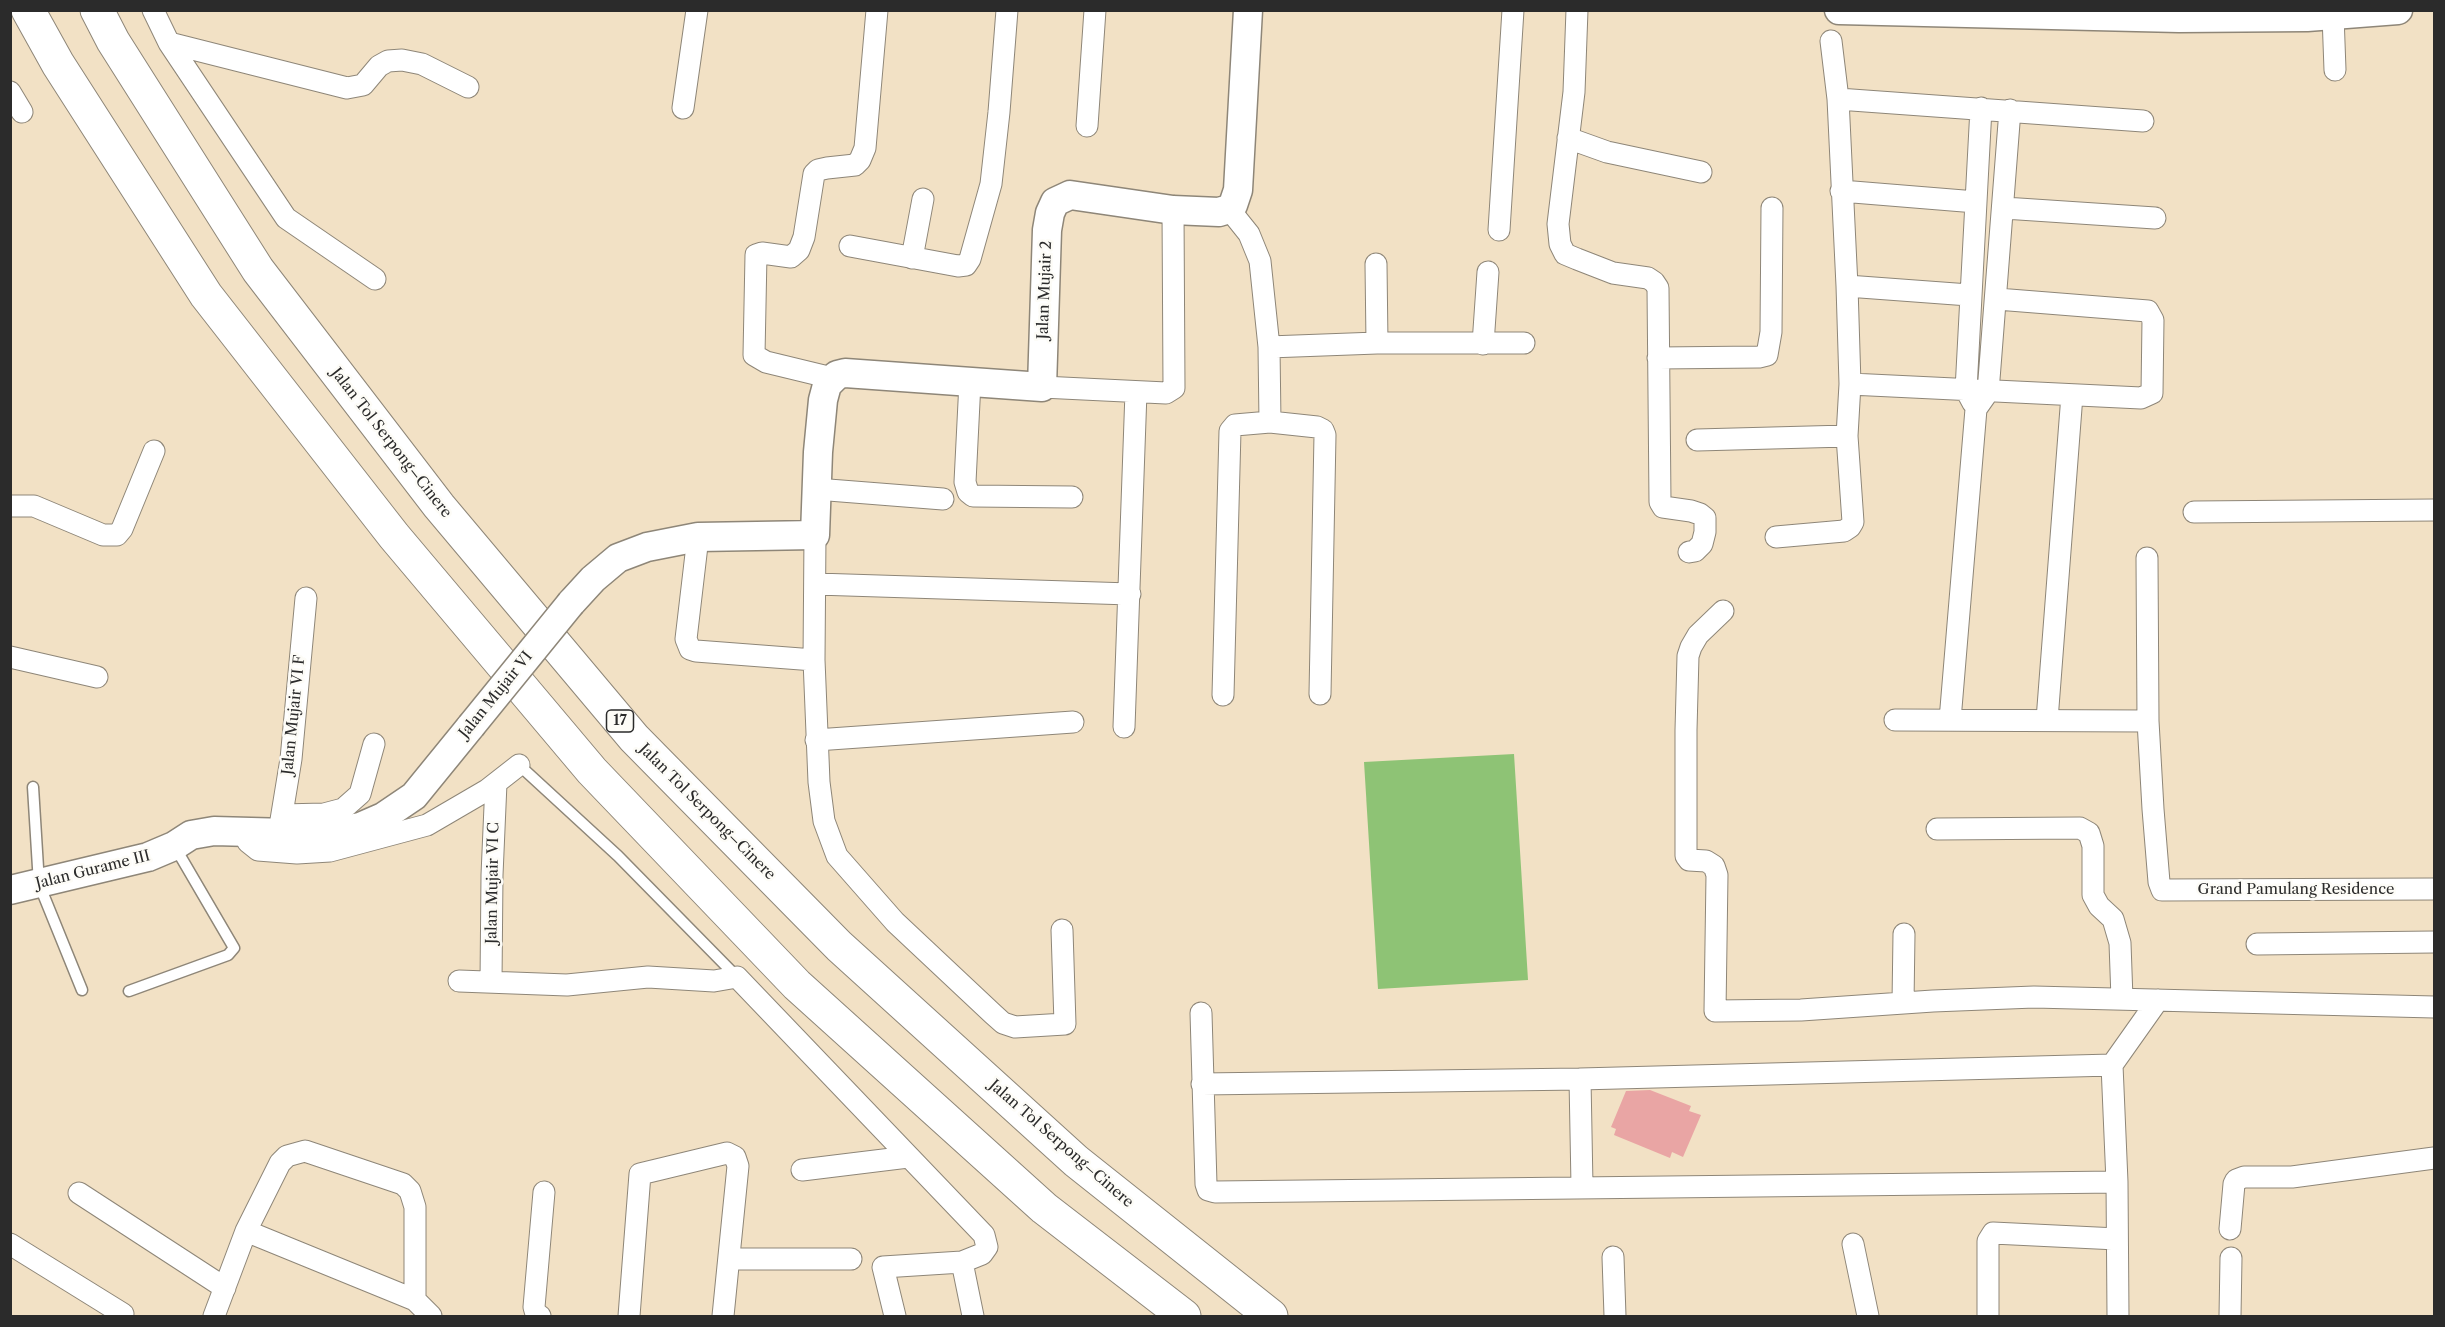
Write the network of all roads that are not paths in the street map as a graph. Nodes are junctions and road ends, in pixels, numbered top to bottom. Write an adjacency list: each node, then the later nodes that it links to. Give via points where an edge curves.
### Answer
1 (28, 10): 146 (highway, via 58,64 206,295 394,536 591,771 797,985 1044,1208)
2 (97, 10): 147 (highway, Jalan Tol Serpong–Cinere / 17, via 258,270 439,506 634,738 865,970 1076,1161)
3 (153, 10): 17 (street)
4 (697, 10): 22 (street)
5 (877, 10): 52 (street, via 865,148 860,160 855,165 827,168 814,174 799,250 790,257 756,255 754,355 766,362)
6 (1007, 10): 40 (street, via 991,184 970,259 958,267)
7 (1095, 10): 27 (street)
8 (1248, 10): 35 (street, via 1238,190)
9 (1513, 10): 38 (street)
10 (1577, 10): 28 (street)
11 (1839, 10): 13 (street)
12 (2398, 10): 15 (street)
13 (1967, 11): 14 (street, via 2063,17)
14 (2179, 14): 15 (street)
15 (2333, 15): 18 (street)
16 (1831, 41): 21 (street)
17 (169, 43): 19 (street, via 347,88 363,85 388,61 402,60 422,64); 43 (street, via 286,218)
18 (2336, 70)
19 (468, 87)
20 (10, 93): 25 (street)
21 (1838, 99): 23 (street); 30 (street)
22 (684, 108)
23 (1981, 108): 24 (street); 32 (street)
24 (2010, 110): 26 (street); 34 (street)
25 (22, 112)
26 (2143, 121)
27 (1087, 126)
28 (1568, 138): 29 (street, via 1607,152); 51 (street, via 1558,224 1560,244 1565,254 1577,260 1654,282 1658,288)
29 (1701, 172)
30 (1840, 191): 32 (street); 44 (street)
31 (923, 199): 40 (street)
32 (1976, 202): 45 (street)
33 (1772, 208): 51 (street, via 1769,353 1759,357)
34 (2004, 208): 37 (street); 46 (street)
35 (1229, 209): 36 (street, Jalan Mujair 2); 50 (street, via 1249,234 1260,261)
36 (1173, 210): 55 (street, Jalan Mujair 2, via 1070,195 1055,202 1047,230); 57 (street, via 1175,386 1166,393)
37 (2155, 218)
38 (1499, 230)
39 (850, 246): 40 (street)
40 (912, 258)
41 (1376, 264): 47 (street)
42 (1488, 272): 49 (street)
43 (375, 279)
44 (1847, 285): 45 (street); 54 (street)
45 (1970, 296): 56 (street)
46 (1997, 299): 58 (street, via 2144,309 2151,314 2150,396); 59 (street)
47 (1377, 343): 49 (street); 50 (street)
48 (1524, 343): 49 (street)
49 (1483, 344)
50 (1269, 347): 60 (street)
51 (1658, 358): 73 (street, via 1660,502 1663,507 1691,511 1705,518 1702,544)
52 (832, 378): 53 (street, via 845,373); 64 (street, via 824,400)
53 (970, 382): 55 (street); 65 (street, via 965,482 970,494)
54 (1850, 384): 56 (street); 61 (street)
55 (1042, 387): 57 (street)
56 (1966, 390): 59 (street)
57 (1136, 392): 76 (street)
58 (2072, 395): 59 (street); 86 (street)
59 (1982, 401): 85 (street)
60 (1270, 422): 82 (street, via 1317,427 1325,435); 83 (street, via 1235,425 1230,431)
61 (1847, 435): 62 (street); 72 (street, via 1850,527 1844,531)
62 (1697, 440)
63 (154, 451): 67 (street, via 117,535 103,535 34,506)
64 (816, 489): 66 (street); 70 (street)
65 (1072, 497)
66 (943, 499)
67 (10, 506)
68 (2434, 510): 69 (street)
69 (2194, 512)
70 (815, 535): 71 (street, Jalan Mujair VI); 75 (street)
71 (698, 537): 80 (street, via 686,639 690,649); 95 (street, Jalan Mujair VI, bridge, via 647,547 618,558 593,579 414,796 383,818 325,834)
72 (1776, 537)
73 (1689, 552)
74 (2147, 558): 87 (street)
75 (816, 584): 76 (street); 80 (street)
76 (1130, 594): 89 (street)
77 (306, 598): 95 (street, Jalan Mujair VI F)
78 (1723, 611): 113 (street, via 1698,635 1688,656 1686,730 1685,854 1689,860 1711,864 1717,875 1715,1011)
79 (10, 657): 81 (street)
80 (814, 660): 90 (street)
81 (97, 677)
82 (1320, 694)
83 (1223, 695)
84 (1895, 720): 85 (street)
85 (1950, 720): 86 (street)
86 (2047, 720): 87 (street)
87 (2148, 721): 100 (street, Grand Pamulang Residence, via 2160,887 2168,891)
88 (1073, 722): 90 (street)
89 (1124, 727)
90 (816, 740): 102 (street, via 824,821 837,856 895,922 1003,1023 1015,1028 1065,1024)
91 (374, 744): 95 (street, via 360,794 343,809)
92 (519, 765): 93 (street); 106 (lane, via 618,856)
93 (496, 783): 97 (street, via 427,825 330,851 258,850); 108 (street, Jalan Mujair VI C)
94 (33, 787): 99 (lane)
95 (281, 823): 97 (street, Jalan Mujair VI)
96 (1937, 830): 111 (street, via 2080,828 2089,833 2093,846 2093,895 2113,919 2120,943)
97 (243, 832): 98 (street, Jalan Mujair VI)
98 (193, 837): 99 (street, Jalan Gurame III, via 148,857); 110 (lane, via 234,948 228,956)
99 (39, 884): 101 (street, Jalan Gurame III); 109 (lane)
100 (2434, 889)
101 (10, 890)
102 (1062, 930)
103 (1904, 934): 113 (street)
104 (2434, 942): 105 (street)
105 (2257, 944)
106 (737, 977): 108 (street, via 714,981 648,977 567,985); 119 (street)
107 (459, 981): 108 (street)
108 (491, 982)
109 (82, 990)
110 (129, 992)
111 (2122, 999): 112 (street); 113 (street)
112 (2158, 1000): 114 (street); 116 (street)
113 (1903, 1003)
114 (2434, 1007)
115 (1201, 1013): 118 (street)
116 (2112, 1065): 117 (street); 122 (street)
117 (1580, 1079): 118 (street); 123 (street)
118 (1202, 1084): 123 (street, via 1206,1184 1208,1190 1215,1192)
119 (908, 1157): 121 (street); 135 (street, via 984,1235 987,1247 982,1254)
120 (2434, 1158): 126 (street, via 2292,1177 2244,1177 2234,1184)
121 (802, 1170)
122 (2117, 1182): 123 (street); 128 (street)
123 (1582, 1186)
124 (544, 1192): 141 (street, via 534,1307)
125 (79, 1193): 136 (street)
126 (2230, 1228)
127 (246, 1231): 136 (street); 137 (street); 137 (street, via 280,1163 297,1152 305,1151 403,1184 414,1198)
128 (2118, 1239): 150 (street, via 1993,1233 1988,1241); 151 (street)
129 (10, 1244): 138 (street)
130 (1853, 1244): 149 (street)
131 (1613, 1257): 148 (street)
132 (2231, 1258): 152 (street)
133 (730, 1259): 134 (street); 142 (street, via 738,1166 735,1157 727,1153 640,1174); 143 (street)
134 (851, 1260)
135 (962, 1262): 144 (street, via 883,1268); 145 (street)
136 (225, 1288): 139 (street)
137 (416, 1300): 140 (street)
138 (123, 1314)
139 (214, 1317)
140 (431, 1317)
141 (540, 1317)
142 (628, 1317)
143 (723, 1317)
144 (895, 1317)
145 (973, 1317)
146 (1184, 1317)
147 (1271, 1317)
148 (1615, 1317)
149 (1868, 1317)
150 (1988, 1317)
151 (2118, 1317)
152 (2230, 1317)

